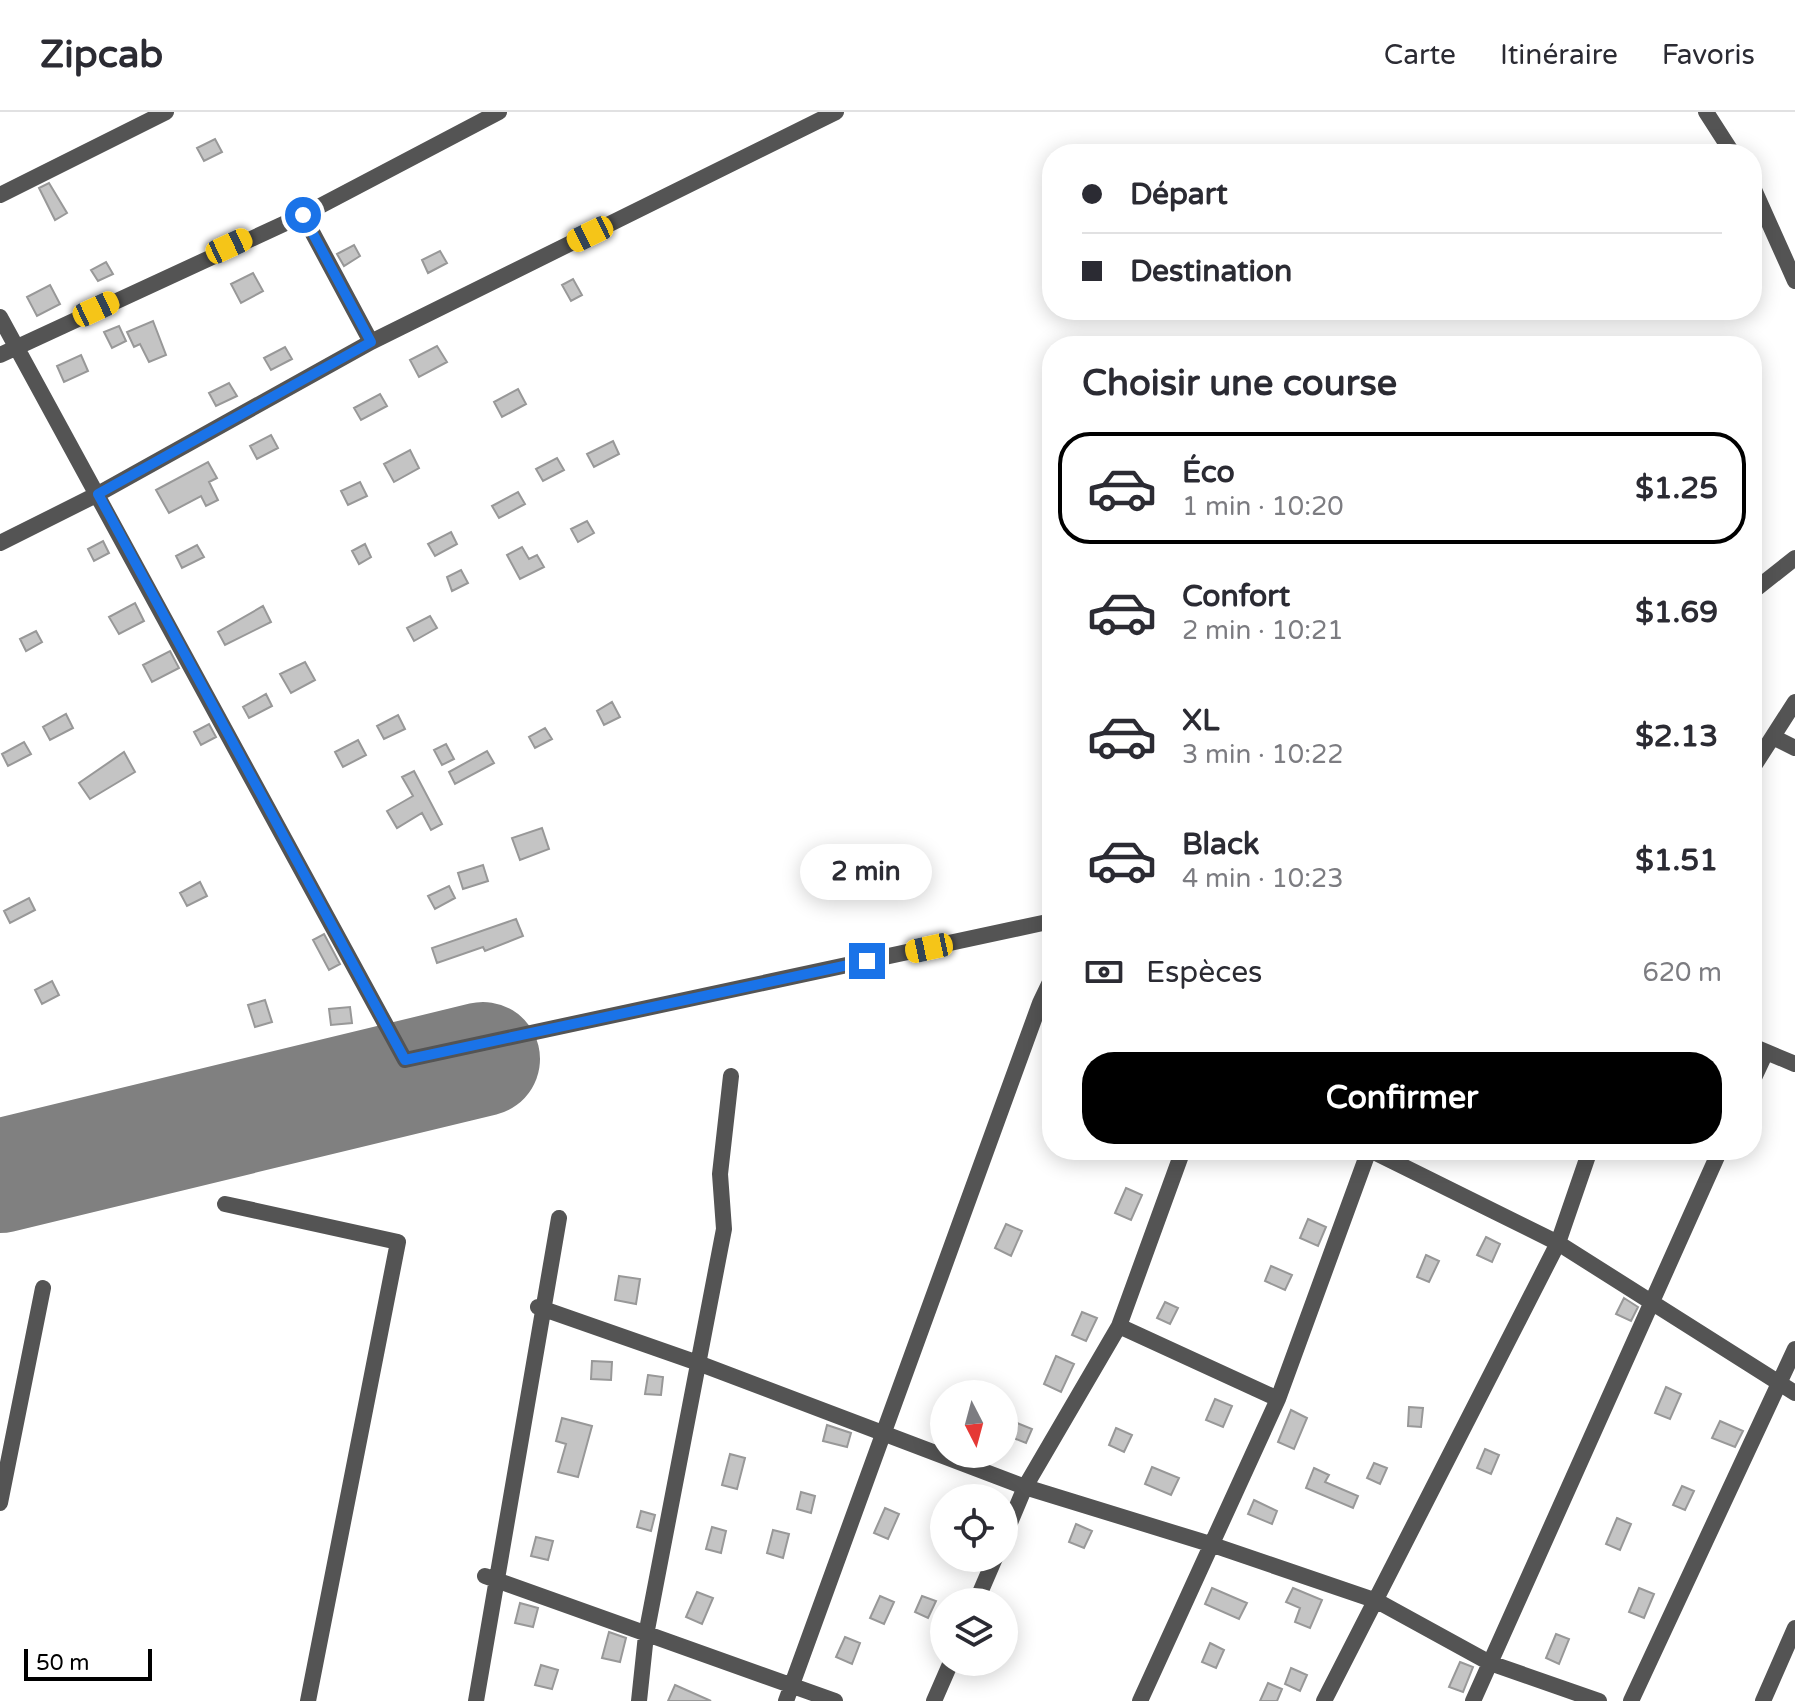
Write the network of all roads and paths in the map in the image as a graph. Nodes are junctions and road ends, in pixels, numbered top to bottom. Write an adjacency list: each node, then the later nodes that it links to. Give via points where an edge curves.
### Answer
1 (166, 112): 6 (street)
2 (499, 112): 8 (street)
3 (836, 112): 11 (street)
4 (1706, 112): 5 (street)
5 (1727, 144)
6 (0, 195)
7 (1762, 207): 9 (street)
8 (303, 215): 11 (street); 12 (street)
9 (1795, 281)
10 (0, 317): 12 (street)
11 (371, 342): 14 (street)
12 (17, 346): 13 (street); 14 (street)
13 (0, 355)
14 (98, 494): 15 (street); 22 (street, via 405,1060)
15 (0, 543)
16 (1795, 558): 17 (street)
17 (1762, 584)
18 (1795, 702): 19 (street)
19 (1773, 737): 20 (street); 21 (street)
20 (1795, 748)
21 (1762, 754)
22 (1042, 923)
23 (1042, 1017): 44 (street)
24 (1762, 1050): 25 (street)
25 (1795, 1064)
26 (731, 1076): 40 (street, via 720,1174 724,1229)
27 (1179, 1160): 38 (street)
28 (1365, 1160): 43 (street)
29 (1389, 1160): 34 (street)
30 (1587, 1160): 34 (street)
31 (1715, 1160): 36 (street)
32 (225, 1204): 56 (street, via 398,1242)
33 (559, 1218): 37 (street)
34 (1558, 1243): 36 (street); 50 (street)
35 (43, 1288): 46 (street)
36 (1649, 1304): 41 (street); 53 (street)
37 (540, 1308): 40 (street); 49 (street)
38 (1119, 1326): 43 (street); 45 (street)
39 (1795, 1349): 41 (street)
40 (698, 1363): 44 (street); 52 (street)
41 (1779, 1384): 42 (street); 65 (street)
42 (1795, 1393)
43 (1278, 1399): 48 (street)
44 (883, 1434): 45 (street); 55 (street)
45 (1025, 1487): 47 (street); 48 (street)
46 (0, 1503)
47 (1018, 1504)
48 (1210, 1544): 50 (street); 61 (street)
49 (491, 1578): 52 (street); 57 (street)
50 (1377, 1601): 53 (street); 62 (street)
51 (1795, 1628): 66 (street)
52 (646, 1635): 55 (street); 58 (street)
53 (1490, 1663): 63 (street); 64 (street)
54 (945, 1676): 60 (street)
55 (789, 1693): 59 (street)
56 (308, 1701)
57 (476, 1701)
58 (639, 1701)
59 (835, 1701)
60 (934, 1701)
61 (1140, 1701)
62 (1324, 1701)
63 (1473, 1701)
64 (1599, 1701)
65 (1631, 1701)
66 (1763, 1701)

